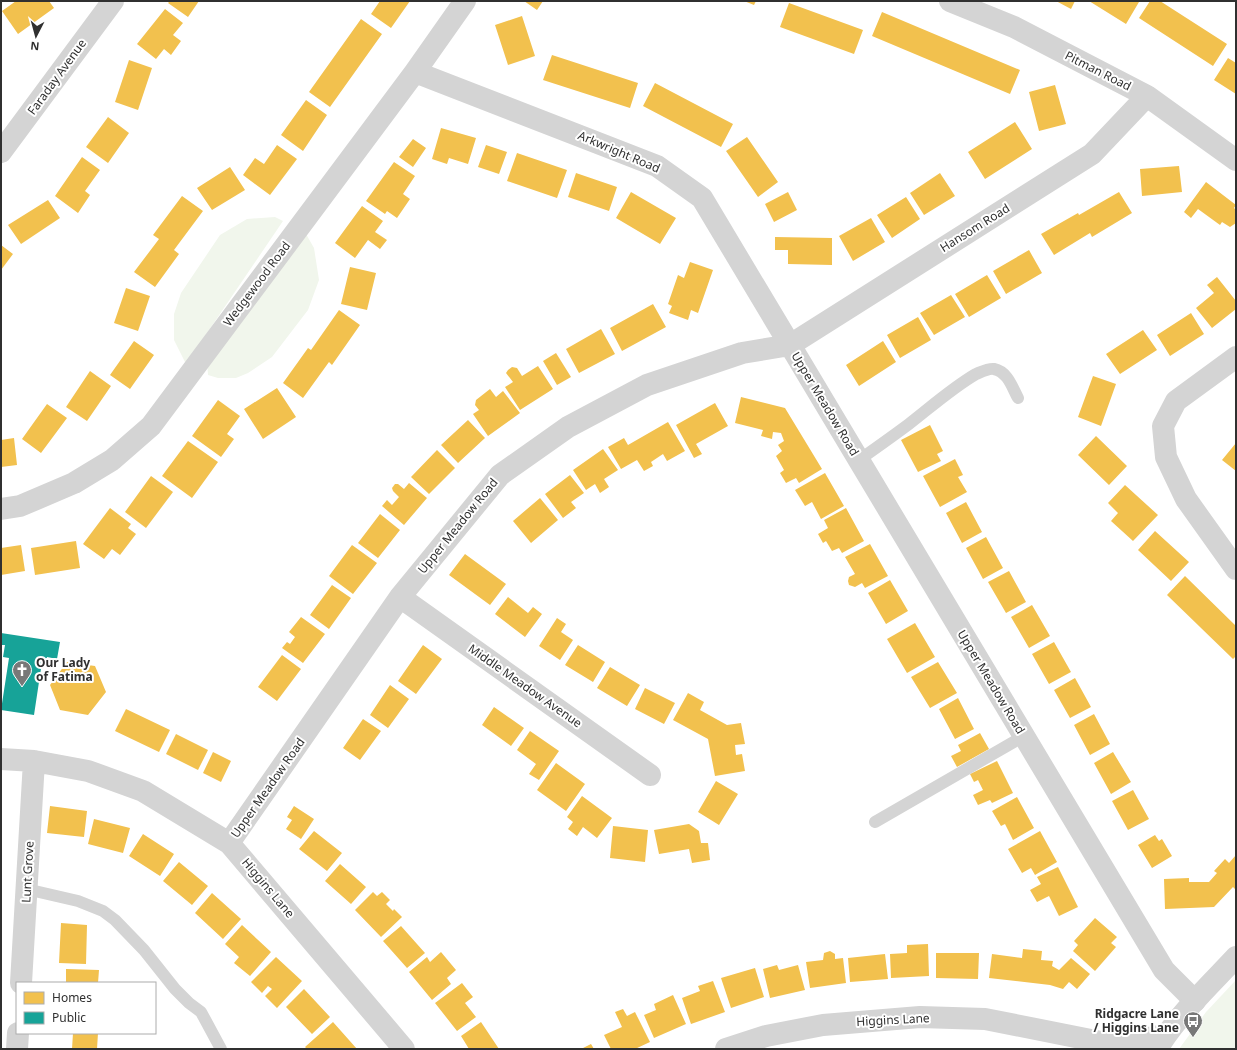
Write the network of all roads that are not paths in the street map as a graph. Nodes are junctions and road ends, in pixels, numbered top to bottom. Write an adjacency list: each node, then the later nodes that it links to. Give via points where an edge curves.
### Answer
1 (112, 1): 6 (street, Faraday Avenue)
2 (465, 1): 4 (street, Wedgewood Road)
3 (950, 1): 5 (street, Pitman Road, via 1014,27)
4 (415, 72): 8 (street, Arkwright Road, via 657,166 702,198); 12 (street, Wedgewood Road, via 151,426 112,460 74,483 20,506)
5 (1147, 96): 7 (street, Pitman Road); 8 (street, Hansom Road, via 1092,154)
6 (1, 152)
7 (1236, 160)
8 (790, 345): 11 (street, Upper Meadow Road); 14 (street, Upper Meadow Road, via 742,353 647,385 568,427 500,475)
9 (1236, 357): 13 (street, via 1176,400 1163,426 1166,457 1186,499)
10 (1018, 398): 11 (lane, via 1008,378 992,368 986,370 942,398)
11 (859, 460): 15 (street, Upper Meadow Road)
12 (1, 509)
13 (1236, 569)
14 (400, 597): 18 (street, Middle Meadow Avenue); 20 (street, Upper Meadow Road)
15 (1024, 736): 19 (lane); 24 (street, Upper Meadow Road, via 1164,970)
16 (1, 759): 17 (street, Higgins Lane)
17 (34, 761): 20 (street, Higgins Lane, via 88,771 144,790); 21 (street, Lunt Grove)
18 (650, 775)
19 (876, 822)
20 (229, 843): 30 (street, Higgins Lane)
21 (26, 890): 23 (street, Lunt Grove); 29 (lane, via 78,901 103,910 144,950 175,989 201,1012)
22 (1236, 957): 24 (street)
23 (21, 982)
24 (1195, 1001): 27 (street)
25 (18, 1034): 28 (street)
26 (1064, 1041): 27 (street, Higgins Lane, via 1111,1044); 31 (street, Higgins Lane, via 985,1019 920,1017 824,1025 766,1036)
27 (1161, 1042)
28 (17, 1049)
29 (221, 1049)
30 (404, 1049)
31 (726, 1049)

